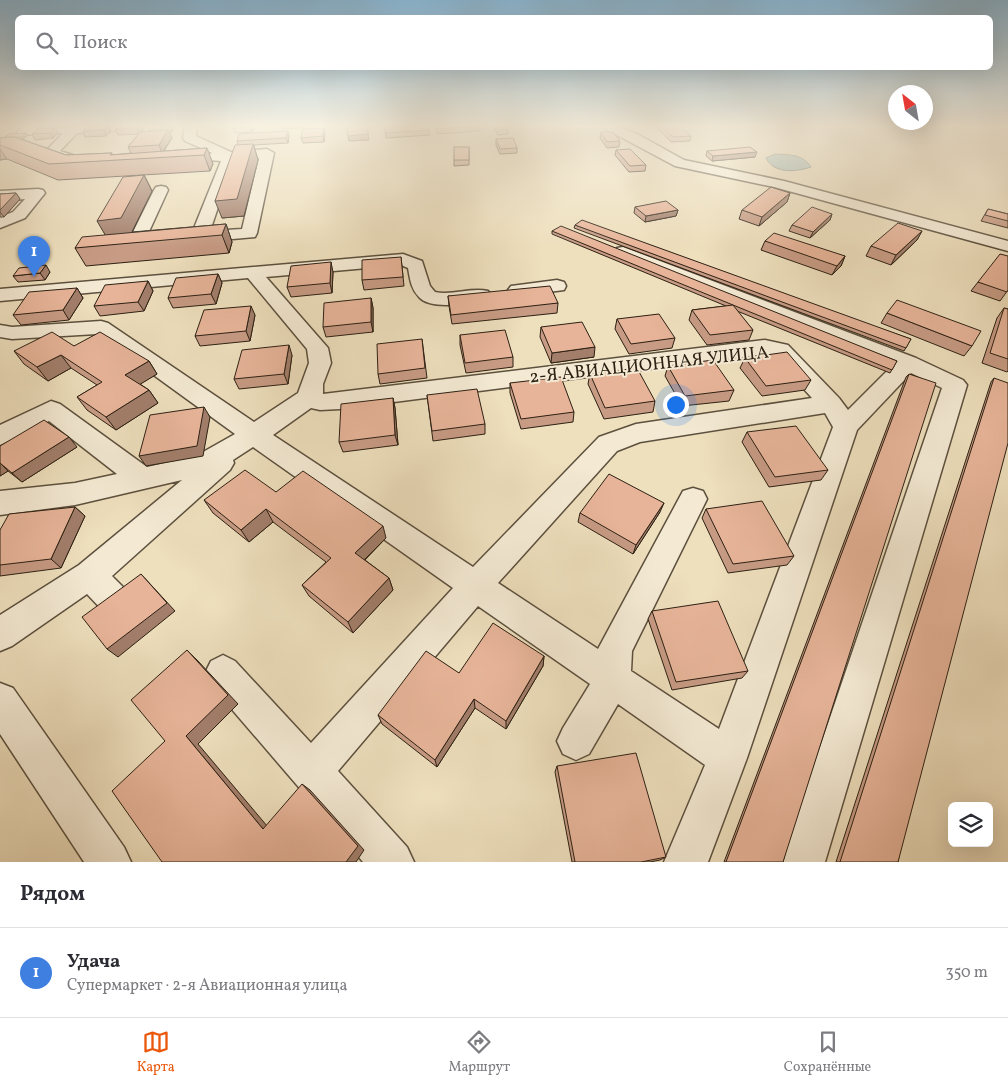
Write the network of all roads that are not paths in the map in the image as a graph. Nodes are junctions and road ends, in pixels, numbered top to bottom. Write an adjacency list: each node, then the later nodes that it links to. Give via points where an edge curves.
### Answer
1 (225, 166): 7 (street)
2 (264, 166): 7 (street, via 249,233)
3 (697, 166): 9 (street, via 779,184)
4 (161, 190): 7 (street, via 136,242)
5 (0, 196): 6 (street, via 38,193 19,215)
6 (0, 223)
7 (199, 237)
8 (602, 243): 16 (street)
9 (1008, 246)
10 (252, 272): 11 (street, via 404,259 416,265 424,292 430,298); 12 (street); 17 (street, via 317,348 321,359 309,389)
11 (557, 286)
12 (23, 293): 13 (street); 14 (street)
13 (0, 295)
14 (0, 327)
15 (0, 331): 19 (street, via 101,327)
16 (908, 363): 18 (street); 37 (street, via 955,385)
17 (310, 397): 18 (street, 2-Я АВИАЦИОННАЯ УЛИЦА, via 320,402 340,401 765,347 780,350); 19 (street)
18 (838, 415): 25 (street, via 636,433 608,444); 32 (street)
19 (254, 435): 21 (street, via 203,465); 24 (street); 25 (street)
20 (0, 436): 21 (street, via 51,410)
21 (144, 479): 23 (street, via 76,494)
22 (693, 499): 29 (street, via 615,649)
23 (0, 503)
24 (90, 575): 26 (street); 27 (street)
25 (475, 586): 29 (street); 33 (street)
26 (116, 602)
27 (0, 634)
28 (223, 673): 33 (street)
29 (613, 679): 31 (street); 32 (street)
30 (0, 701): 34 (street)
31 (576, 741)
32 (728, 758): 36 (street)
33 (312, 772): 35 (street)
34 (109, 862)
35 (392, 862)
36 (686, 862)
37 (803, 862)

